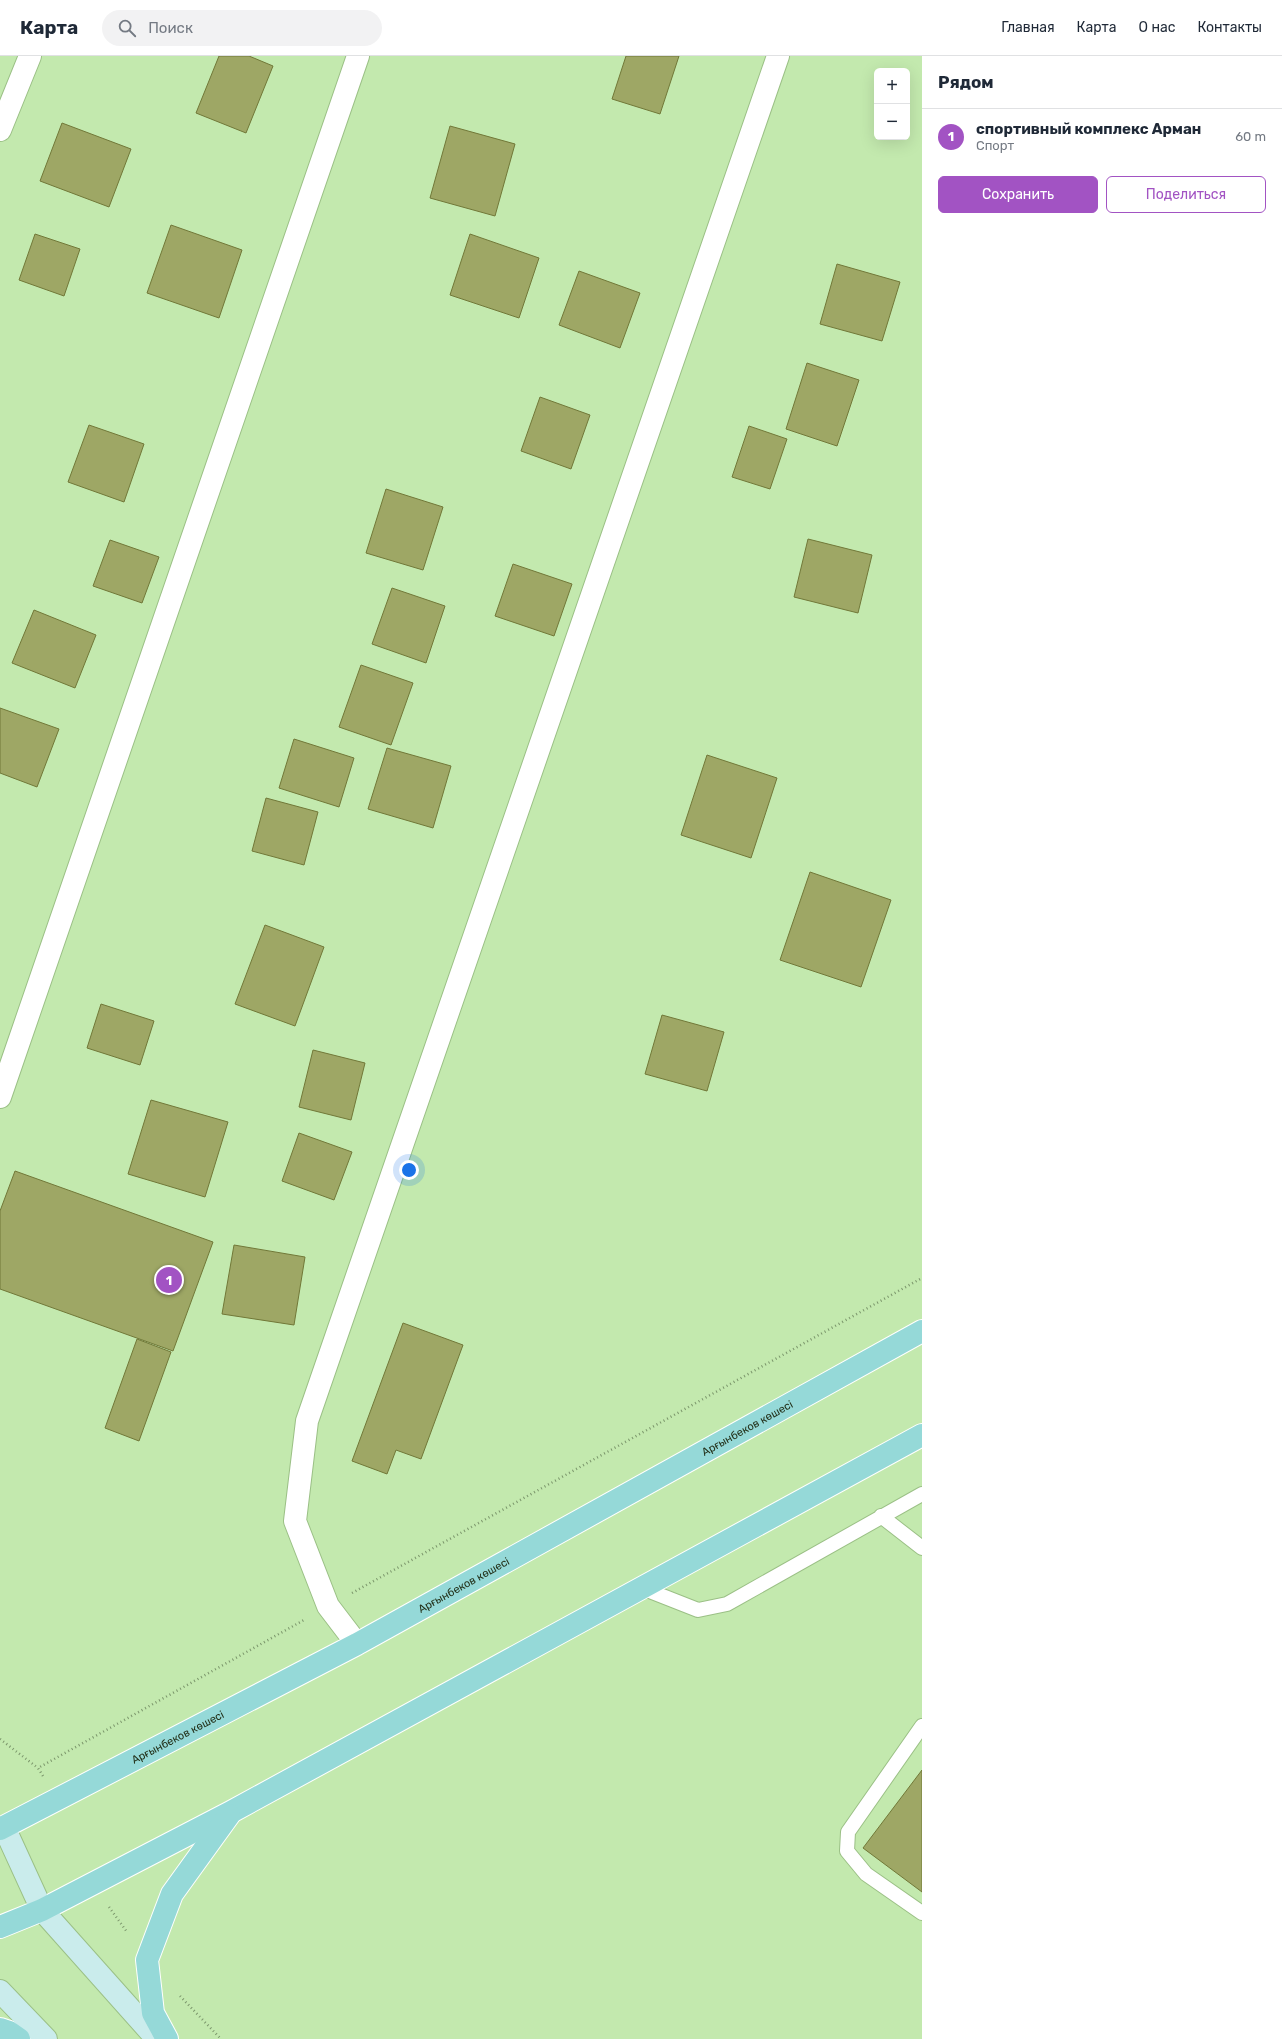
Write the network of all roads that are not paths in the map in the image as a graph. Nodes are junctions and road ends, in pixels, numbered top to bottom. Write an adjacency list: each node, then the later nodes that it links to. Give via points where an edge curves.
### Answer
1 (30, 56): 4 (street)
2 (358, 56): 5 (street)
3 (778, 56): 12 (street, via 307,1421 294,1521 328,1606)
4 (0, 130)
5 (0, 1097)
6 (922, 1331): 12 (main road, Арғынбеков көшесі)
7 (922, 1435): 11 (main road)
8 (922, 1494): 9 (lane)
9 (881, 1516): 10 (lane); 11 (lane, via 728,1604 698,1610)
10 (922, 1548)
11 (642, 1588): 14 (main road)
12 (358, 1644): 15 (main road, Арғынбеков көшесі)
13 (922, 1726): 17 (lane, via 848,1832 847,1851 866,1874)
14 (231, 1812): 16 (main road); 24 (main road, via 172,1894 147,1960 153,2013)
15 (2, 1828): 16 (main road)
16 (42, 1910): 18 (main road); 23 (main road)
17 (922, 1912)
18 (0, 1927)
19 (0, 1991): 22 (main road)
20 (0, 2030): 21 (main road, via 9,2032)
21 (19, 2039)
22 (46, 2039)
23 (157, 2039)
24 (167, 2039)

